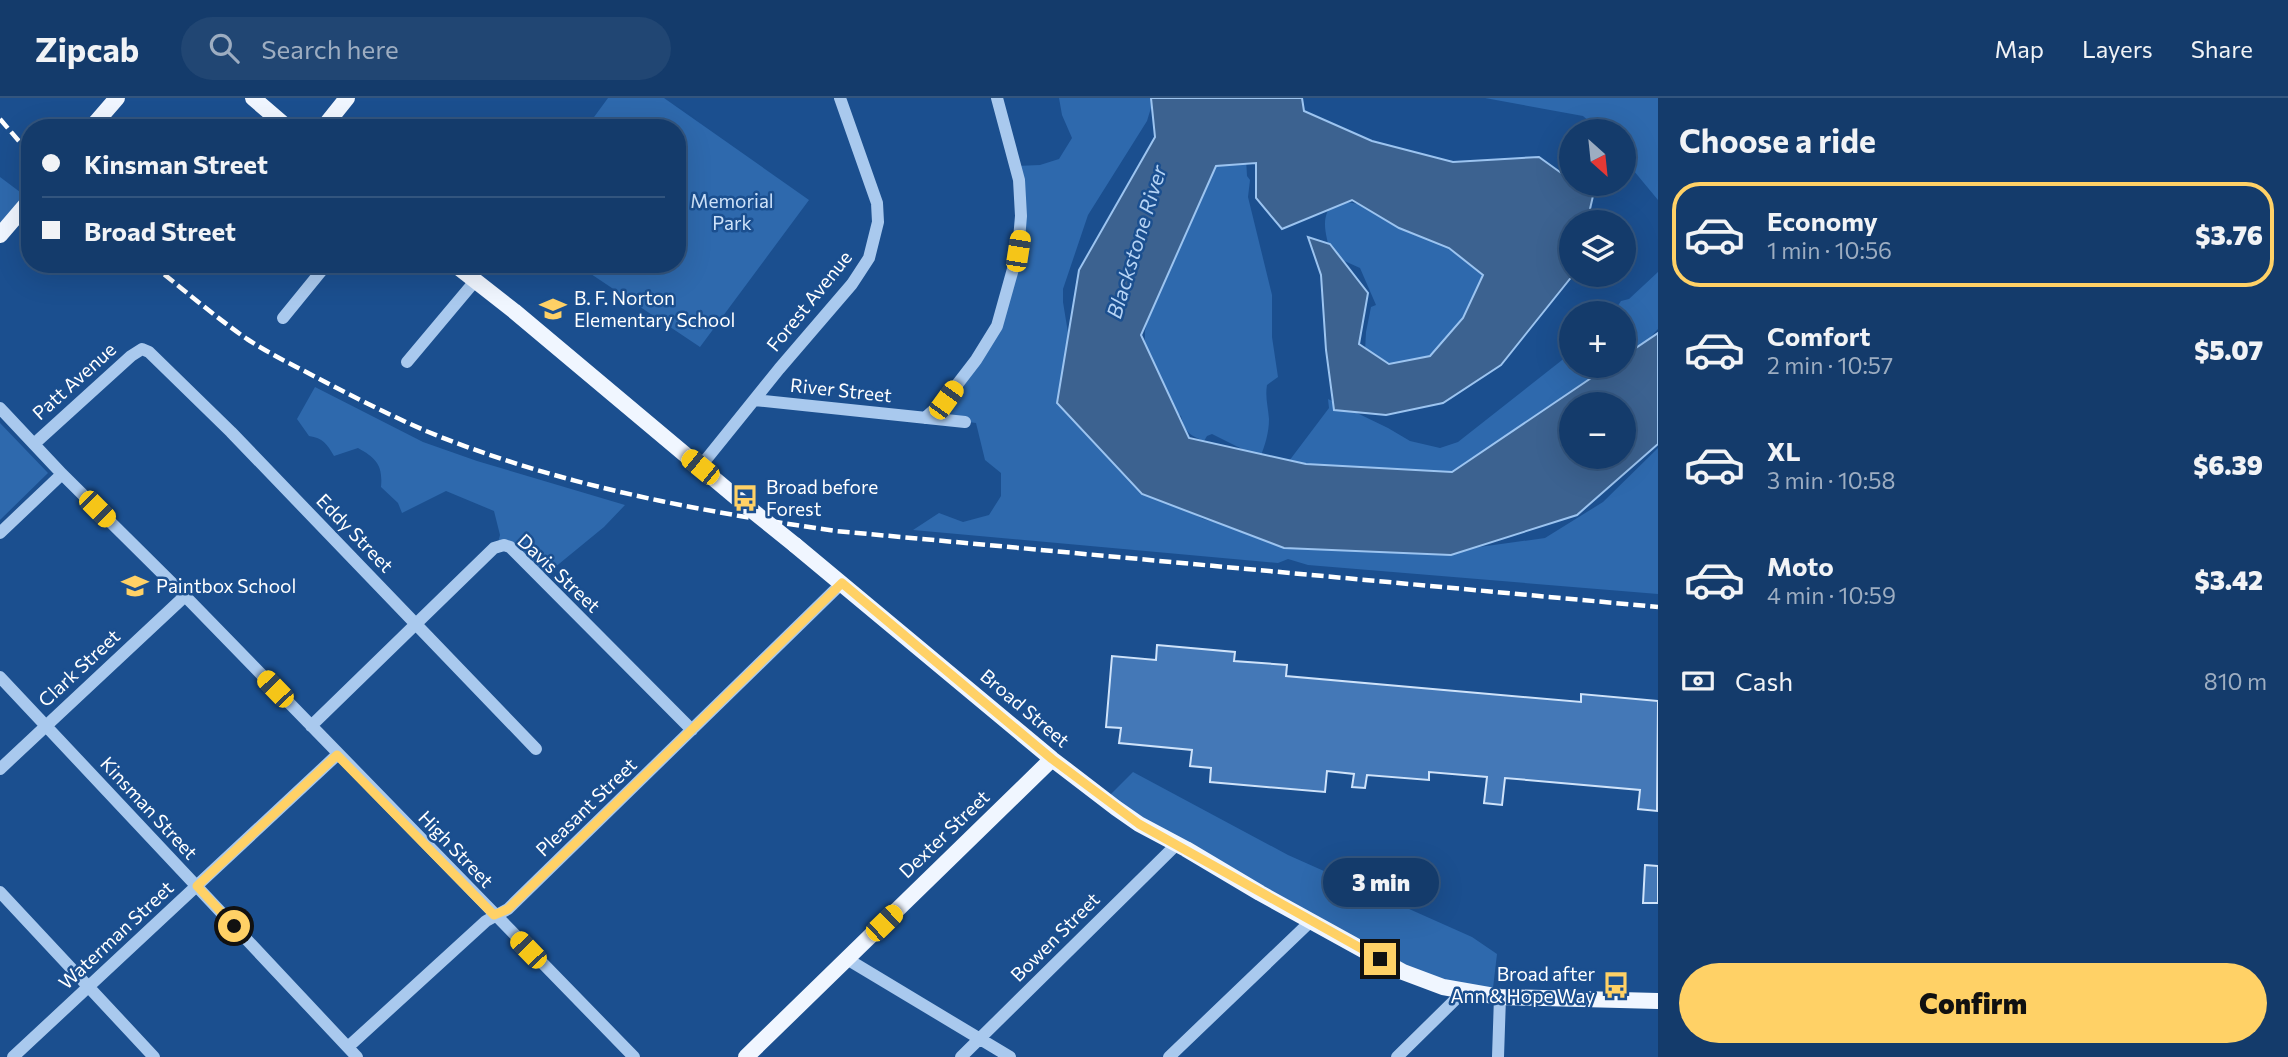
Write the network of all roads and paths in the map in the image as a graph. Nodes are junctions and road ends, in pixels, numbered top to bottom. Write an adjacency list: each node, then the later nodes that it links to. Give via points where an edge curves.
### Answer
1 (117, 98): 6 (main road)
2 (253, 98): 7 (main road)
3 (347, 98): 8 (main road)
4 (840, 98): 17 (street, Forest Avenue, via 875,196 874,245 864,269)
5 (997, 98): 19 (street, via 1019,180 1018,251 997,326 946,400)
6 (99, 119)
7 (278, 119)
8 (330, 119)
9 (21, 210): 10 (main road)
10 (0, 235)
11 (320, 273): 14 (street)
12 (465, 273): 13 (main road, Broad Street)
13 (475, 281): 16 (street); 22 (main road, Broad Street)
14 (284, 318)
15 (142, 349): 21 (street, Patt Avenue); 27 (street, Eddy Street, via 156,357 223,424)
16 (407, 362)
17 (754, 400): 19 (street, River Street); 22 (street, Forest Avenue)
18 (0, 408): 21 (street, High Street)
19 (925, 418): 20 (street, River Street)
20 (965, 422)
21 (34, 444): 23 (street, High Street)
22 (700, 467): 25 (main road, Broad Street, bridge)
23 (62, 474): 24 (street); 26 (street, High Street)
24 (0, 533)
25 (842, 583): 31 (street, Pleasant Street); 34 (main road, Broad Street)
26 (185, 596): 29 (street, High Street); 30 (street, Clark Street)
27 (416, 625): 29 (street, Davis Street); 31 (street, Davis Street, via 494,548 510,547); 32 (street, Eddy Street)
28 (0, 677): 30 (street, Kinsman Street)
29 (311, 726): 33 (street, High Street)
30 (45, 727): 35 (street, Clark Street); 37 (street, Kinsman Street)
31 (692, 730): 39 (street, Pleasant Street, via 508,909)
32 (536, 749)
33 (337, 755): 37 (street, Waterman Street); 39 (street, High Street)
34 (1052, 759): 36 (main road, Broad Street, via 1139,824); 41 (main road, Dexter Street)
35 (0, 769)
36 (1177, 844): 40 (main road, Broad Street); 46 (street, Bowen Street)
37 (197, 886): 42 (street, Waterman Street); 47 (street, Kinsman Street)
38 (0, 892): 42 (street)
39 (494, 915): 47 (street, Pleasant Street); 50 (street, High Street)
40 (1311, 921): 43 (main road, Broad Street, via 1403,972); 54 (street)
41 (847, 959): 46 (street); 51 (main road, Dexter Street)
42 (88, 987): 48 (street, Waterman Street); 49 (street)
43 (1462, 992): 44 (main road, Broad Street); 55 (street)
44 (1500, 996): 45 (main road, Broad Street); 56 (street)
45 (1658, 1001)
46 (979, 1039): 52 (street, Bowen Street); 53 (street)
47 (353, 1052)
48 (13, 1057)
49 (154, 1057)
50 (634, 1057)
51 (746, 1057)
52 (961, 1057)
53 (1010, 1057)
54 (1169, 1057)
55 (1397, 1057)
56 (1498, 1057)

